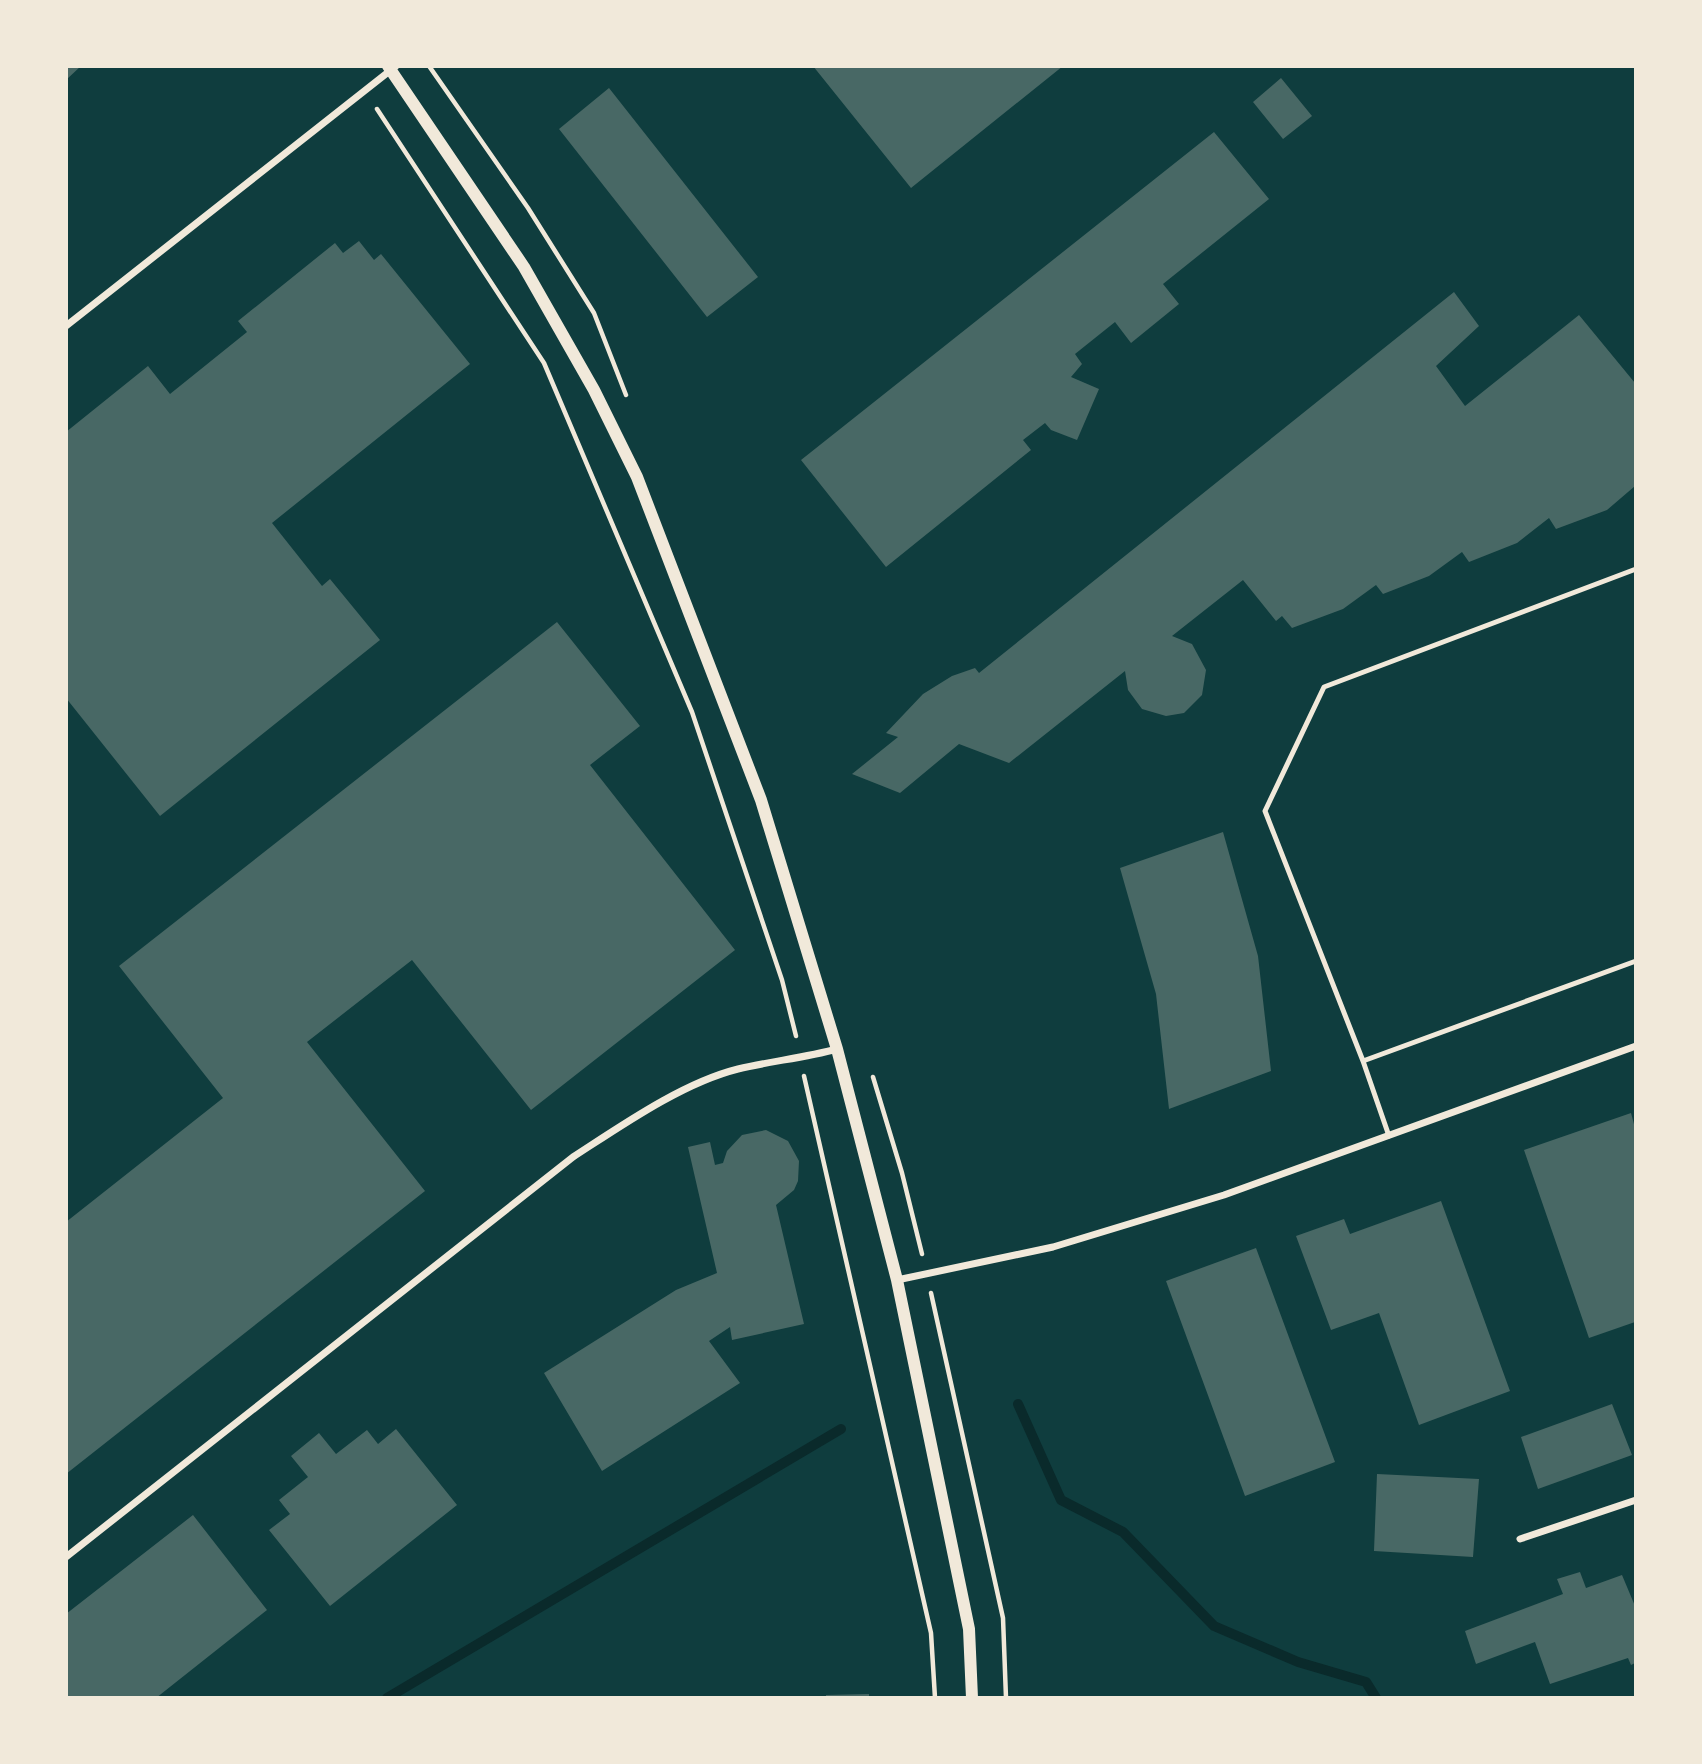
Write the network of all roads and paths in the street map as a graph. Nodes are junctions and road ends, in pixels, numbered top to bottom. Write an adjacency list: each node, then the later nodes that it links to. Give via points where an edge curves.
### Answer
1 (392, 68): 2 (street); 7 (street, via 524,267 637,477 761,800)
2 (366, 90): 3 (street); 8 (path, via 544,363 692,712 782,980)
3 (66, 326)
4 (1636, 569): 9 (lane, via 1324,687 1265,811)
5 (1636, 961): 9 (lane)
6 (1636, 1046): 10 (street)
7 (837, 1049): 8 (street); 13 (street)
8 (801, 1059): 16 (street, via 736,1069 663,1100 573,1157); 17 (path, via 931,1633)
9 (1363, 1061): 10 (lane)
10 (1389, 1136): 12 (street, via 1224,1195 1066,1243)
11 (902, 1173): 12 (path)
12 (927, 1273): 13 (street); 19 (path, via 1003,1618)
13 (897, 1280): 18 (street, via 969,1629)
14 (1636, 1500): 15 (street)
15 (1520, 1539)
16 (66, 1558)
17 (935, 1698)
18 (972, 1698)
19 (1006, 1698)

